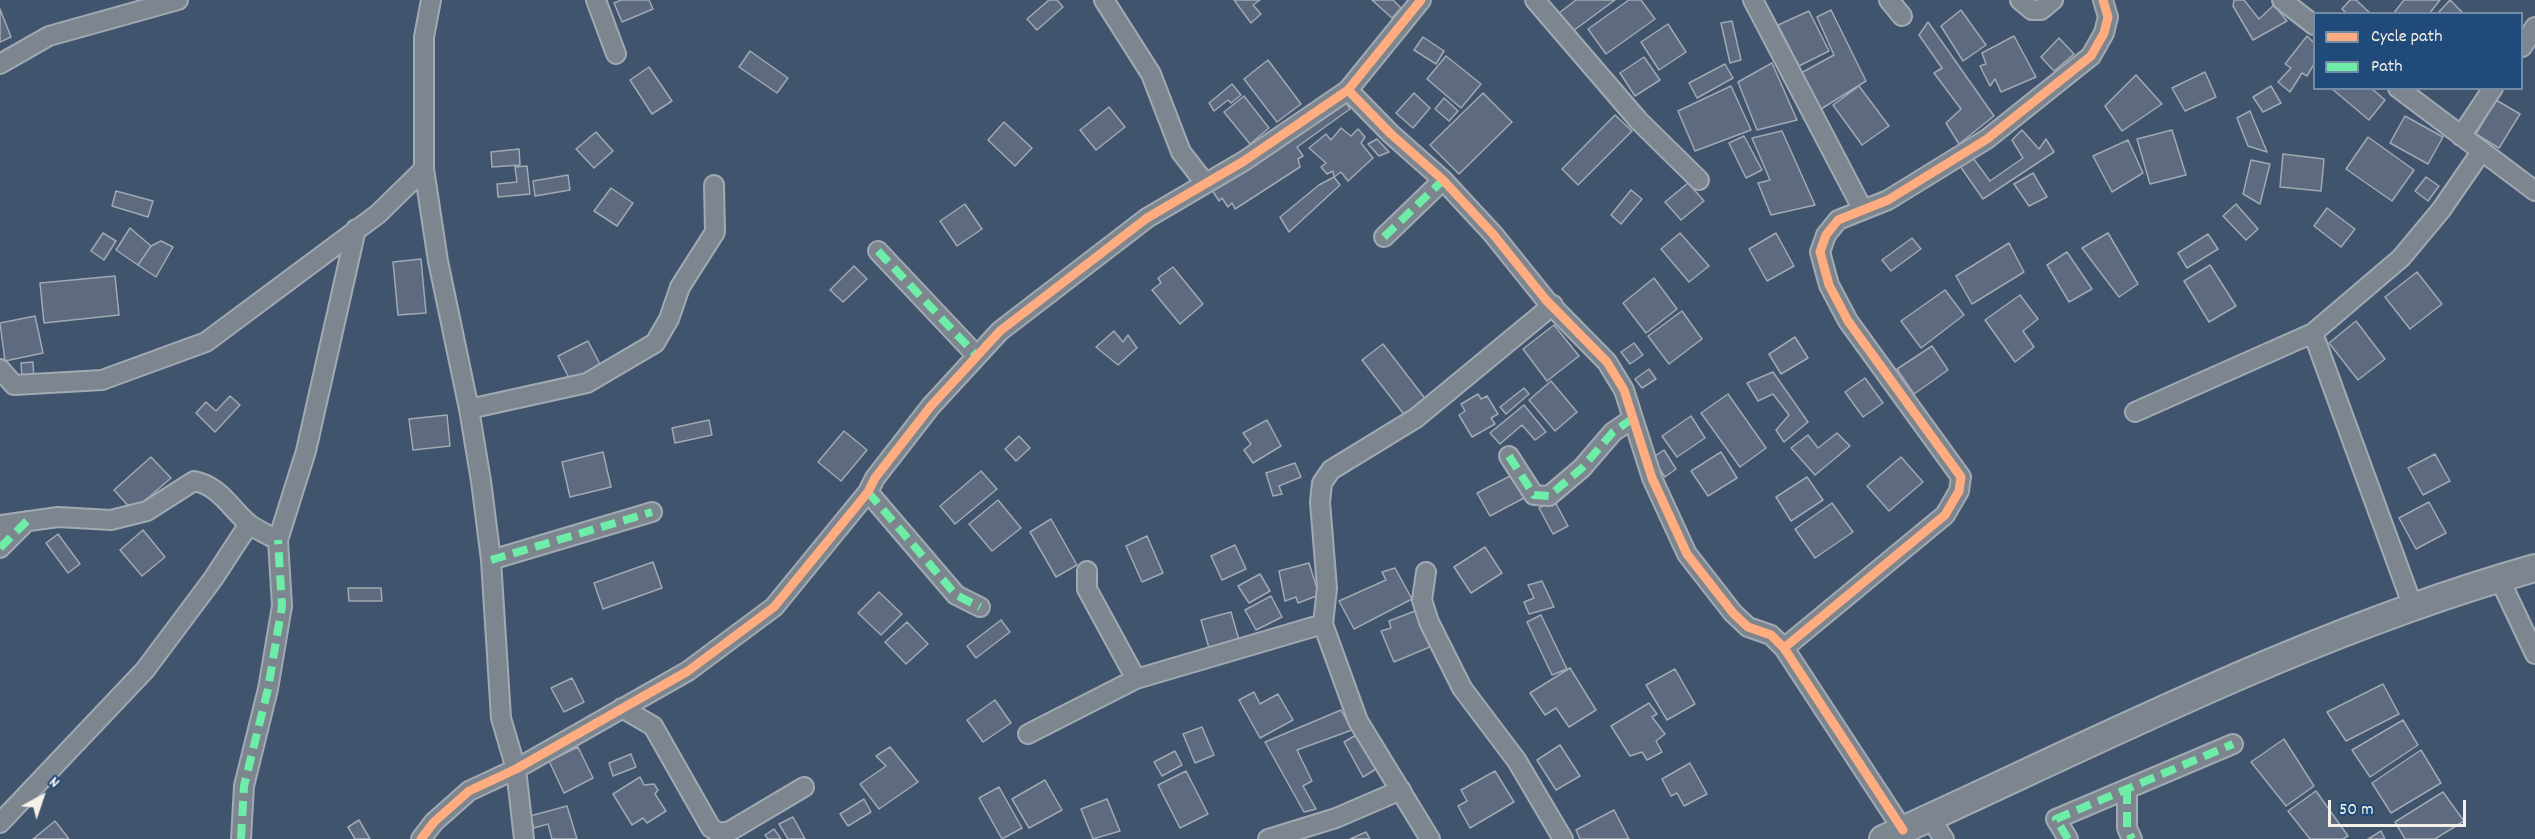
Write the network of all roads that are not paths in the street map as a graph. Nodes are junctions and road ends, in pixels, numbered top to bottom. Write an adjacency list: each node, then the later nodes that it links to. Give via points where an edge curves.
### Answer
1 (178, 0): 18 (street, via 49,36)
2 (431, 0): 24 (street, via 424,37)
3 (596, 0): 17 (street)
4 (1104, 0): 27 (street, via 1151,74 1181,152)
5 (1535, 0): 26 (street, via 1639,121)
6 (1752, 0): 30 (street)
7 (1889, 0): 13 (street)
8 (2020, 0): 9 (street, via 2032,10 2041,10)
9 (2053, 0)
10 (2103, 0): 30 (street, via 2108,17 2091,56 1987,139 1888,200)
11 (2282, 0): 14 (street)
12 (1416, 2): 19 (street)
13 (1902, 16)
14 (2313, 24)
15 (2535, 27): 16 (street)
16 (2523, 45)
17 (616, 54)
18 (0, 64)
19 (1348, 90): 25 (street); 27 (street)
20 (2401, 90): 22 (street)
21 (2492, 90): 22 (street)
22 (2461, 136): 23 (street)
23 (2481, 152): 29 (street); 35 (street, via 2441,210 2401,258)
24 (424, 169): 31 (street, via 378,214); 38 (street, via 438,261)
25 (1443, 180): 32 (street); 34 (street)
26 (1699, 180)
27 (1205, 183): 36 (street, via 1147,218 1000,331)
28 (714, 186): 38 (street, via 715,232 680,287 669,319 655,343 587,382)
29 (2535, 191)
30 (1863, 210): 57 (street, via 1838,220 1826,235 1820,252 1829,285 1848,321 1954,464 1961,477 1959,491 1945,515)
31 (356, 229): 37 (street, via 206,342 102,380 14,384); 47 (street, via 306,451)
32 (1384, 237)
33 (878, 251): 36 (street)
34 (1553, 305): 40 (street, via 1607,362 1624,390); 56 (street, via 1416,418 1331,470 1322,483 1320,502 1327,588)
35 (2313, 333): 39 (street); 55 (street)
36 (977, 356): 42 (street, via 931,406)
37 (0, 369)
38 (469, 409): 49 (street)
39 (2135, 412)
40 (1632, 419): 41 (street, via 1613,432 1582,468 1549,496 1534,495); 57 (street, via 1652,478 1697,569 1733,614 1748,627 1771,635)
41 (1509, 456)
42 (868, 492): 54 (street, via 956,595); 60 (street, via 774,607 688,671)
43 (652, 512): 49 (street)
44 (27, 520): 45 (street, via 111,520 147,511 194,481 220,493); 46 (street); 48 (street)
45 (249, 524): 47 (street); 68 (street, via 145,670)
46 (0, 525)
47 (278, 540): 70 (street, via 282,606 268,688 244,786)
48 (0, 548)
49 (491, 560): 63 (street, via 501,718)
50 (2535, 568): 53 (street)
51 (1087, 571): 59 (street, via 1087,589)
52 (1426, 572): 75 (street, via 1422,600 1462,688 1517,761)
53 (2499, 578): 55 (street); 58 (street)
54 (980, 607)
55 (2413, 607): 67 (street, via 2365,623 2133,723)
56 (1323, 624): 59 (street); 66 (street, via 1358,721)
57 (1784, 648): 69 (street)
58 (2535, 654)
59 (1136, 678): 61 (street)
60 (622, 708): 63 (street); 64 (street, via 653,726 711,828 720,834)
61 (1028, 734)
62 (2233, 744): 65 (street)
63 (516, 769): 71 (street, via 469,791); 72 (street)
64 (804, 787)
65 (2127, 789): 77 (street, via 2056,819); 78 (street, via 2127,828)
66 (1401, 790): 73 (street, via 1336,818); 74 (street)
67 (1930, 818): 69 (street); 76 (street)
68 (0, 823)
69 (1893, 834)
70 (241, 839)
71 (420, 839)
72 (524, 839)
73 (1268, 839)
74 (1430, 839)
75 (1563, 839)
76 (1944, 839)
77 (2068, 839)
78 (2132, 839)

